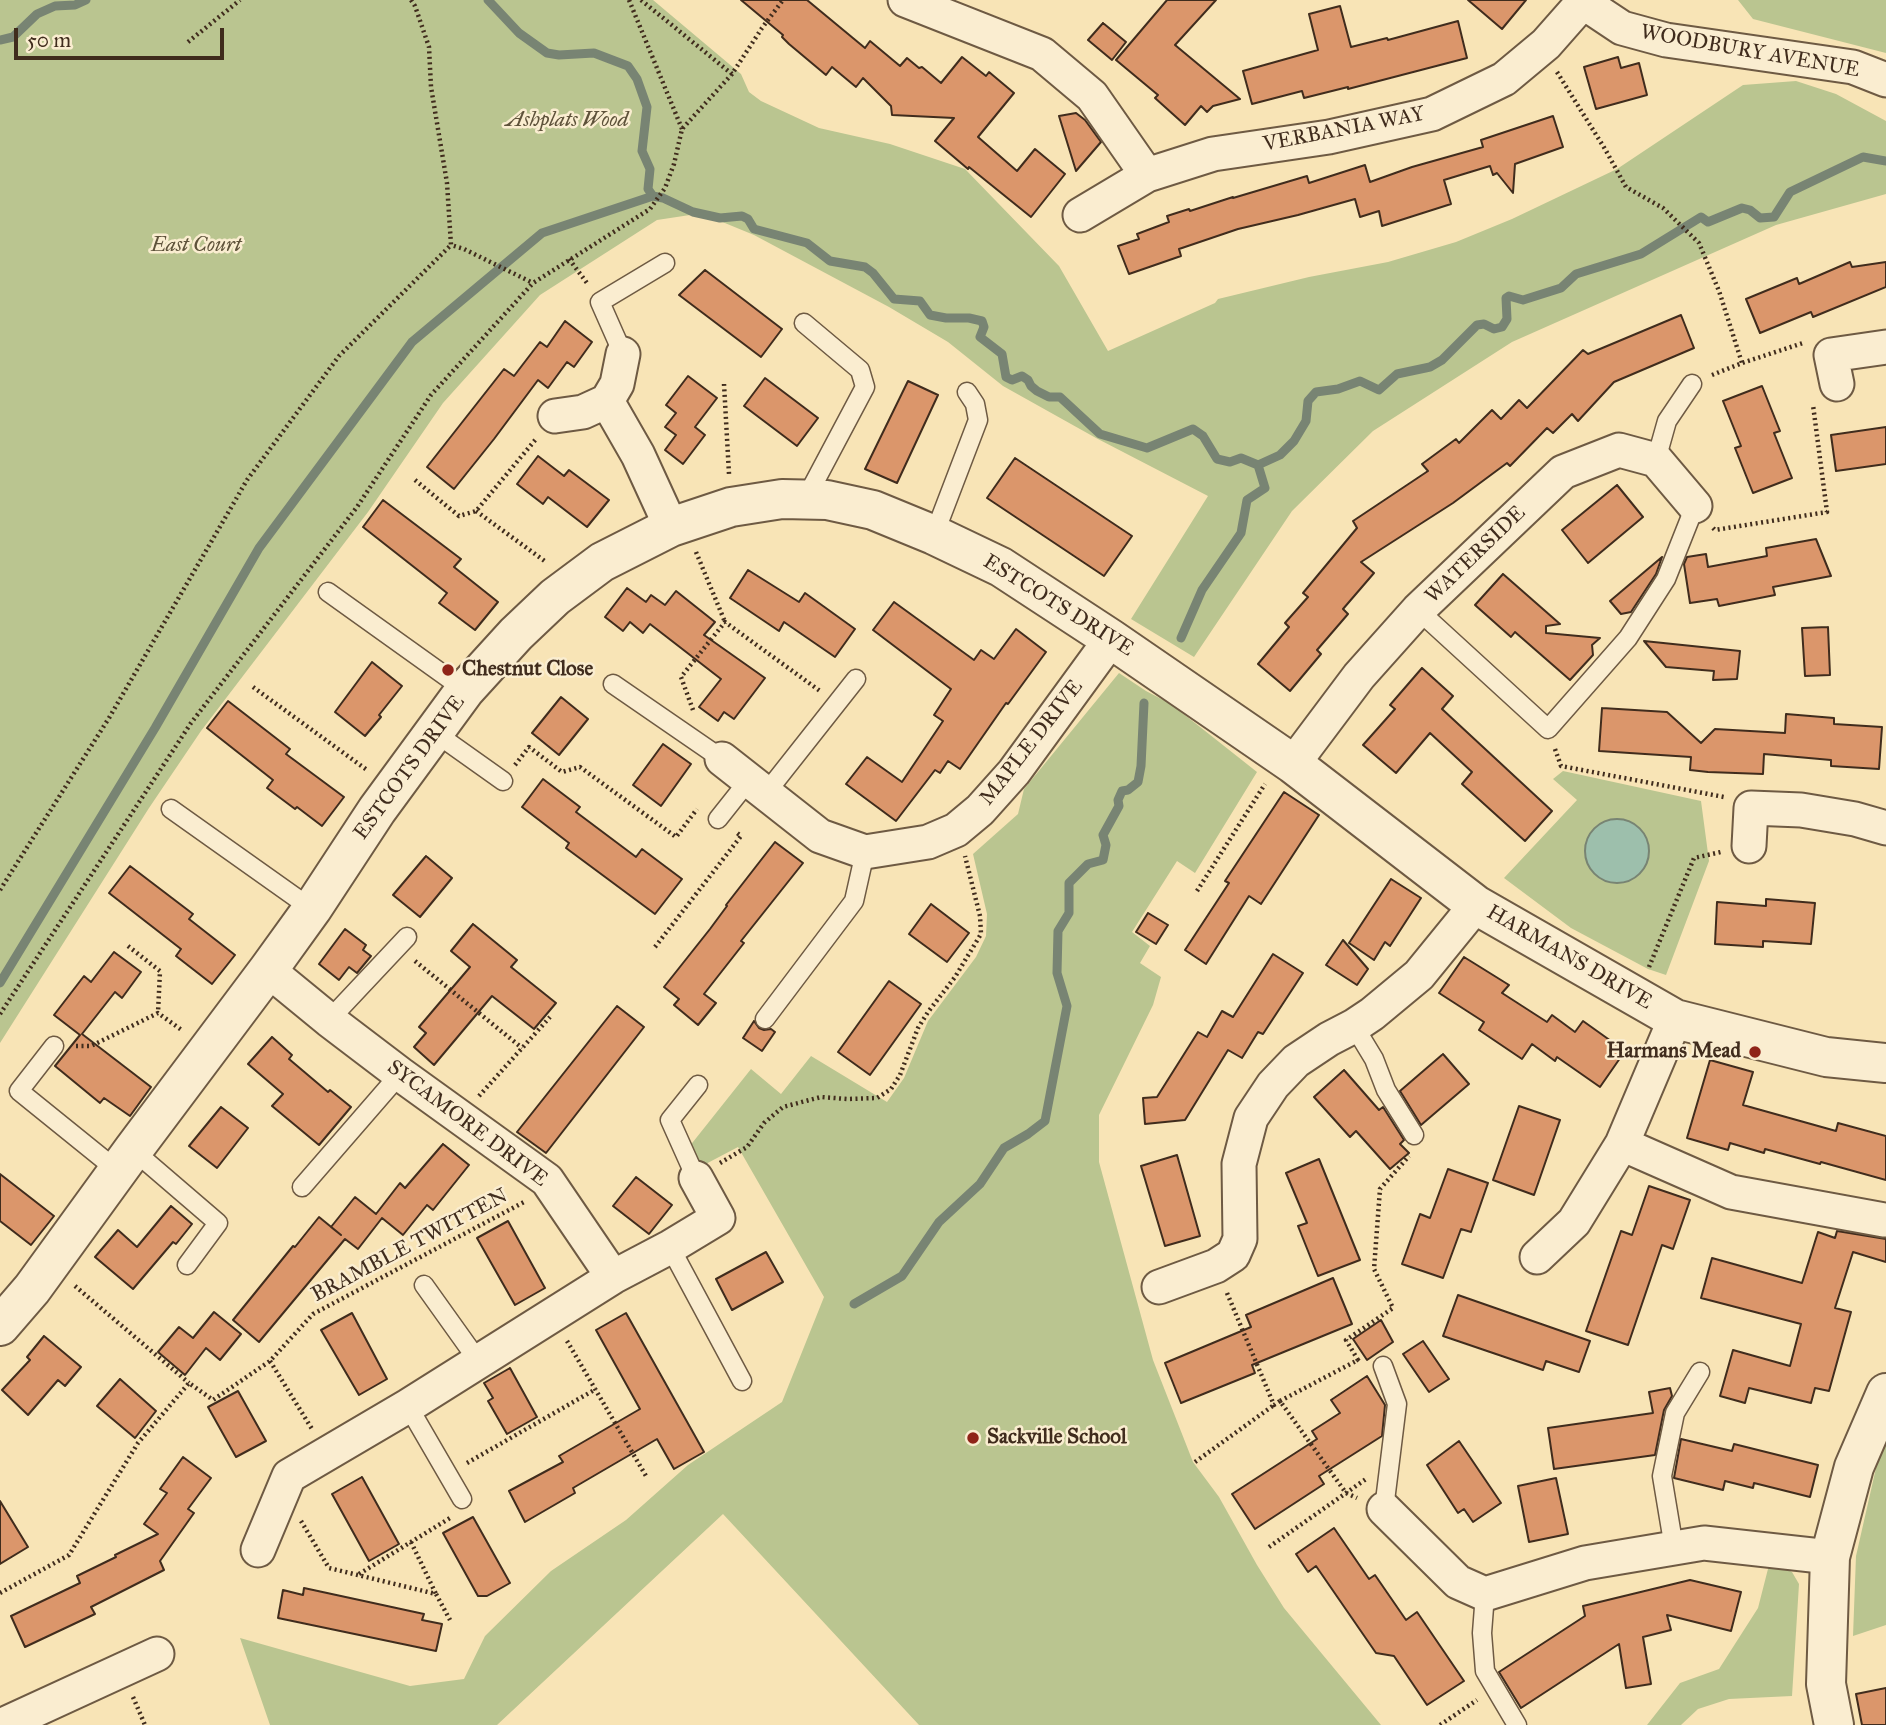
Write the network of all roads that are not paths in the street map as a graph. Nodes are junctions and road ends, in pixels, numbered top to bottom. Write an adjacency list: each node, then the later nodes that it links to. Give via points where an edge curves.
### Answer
1 (905, 0): 4 (street, via 1042,54 1092,96)
2 (1582, 1): 3 (street, WOODBURY AVENUE, via 1622,29 1666,40 1853,67); 4 (street, VERBANIA WAY, via 1542,47 1504,79 1432,114 1329,137 1213,153)
3 (1886, 80)
4 (1147, 176): 5 (street, VERBANIA WAY)
5 (1080, 215)
6 (665, 263): 9 (lane, via 600,302)
7 (804, 323): 16 (lane, via 860,370 865,387)
8 (1886, 347): 10 (street)
9 (623, 354): 13 (street, via 617,384)
10 (1834, 369)
11 (1692, 384): 15 (lane, via 1667,421)
12 (967, 392): 19 (lane, via 978,420)
13 (607, 401): 14 (street, via 583,412); 18 (street)
14 (555, 416)
15 (1656, 460): 17 (street); 21 (street, WATERSIDE, via 1619,450 1563,472)
16 (805, 500): 18 (street, ESTCOTS DRIVE, via 731,507); 19 (street, ESTCOTS DRIVE, via 873,510)
17 (1695, 506): 21 (lane, via 1666,579 1628,638 1548,729)
18 (678, 524): 25 (street, ESTCOTS DRIVE, via 602,562 555,597)
19 (934, 535): 22 (street, ESTCOTS DRIVE, via 1001,567)
20 (328, 592): 25 (lane)
21 (1418, 610): 28 (street, WATERSIDE)
22 (1111, 639): 28 (street, ESTCOTS DRIVE); 35 (street, MAPLE DRIVE, via 1014,772 980,810 956,830 928,842)
23 (856, 678): 30 (lane, via 837,704)
24 (613, 684): 27 (lane)
25 (465, 690): 26 (street, ESTCOTS DRIVE)
26 (434, 732): 29 (lane); 37 (street, ESTCOTS DRIVE)
27 (722, 759): 30 (street, MAPLE DRIVE)
28 (1287, 760): 36 (street, HARMANS DRIVE)
29 (503, 781)
30 (757, 786): 32 (lane); 35 (street, MAPLE DRIVE, via 820,836)
31 (171, 809): 37 (lane)
32 (718, 819)
33 (1886, 828): 34 (street, via 1801,810 1751,808)
34 (1748, 846)
35 (865, 852): 41 (lane, via 854,901)
36 (1476, 905): 40 (street, HARMANS DRIVE); 43 (street, via 1419,975)
37 (312, 909): 39 (street, ESTCOTS DRIVE)
38 (402, 943): 42 (lane)
39 (268, 970): 42 (street, SYCAMORE DRIVE); 50 (street, ESTCOTS DRIVE)
40 (1675, 1018): 45 (street, HARMANS DRIVE, via 1826,1056); 49 (street)
41 (765, 1019)
42 (329, 1020): 46 (street, SYCAMORE DRIVE)
43 (1354, 1026): 48 (lane); 59 (street, via 1296,1061 1251,1118 1238,1164 1240,1240 1233,1255)
44 (54, 1046): 50 (lane, via 19,1091)
45 (1886, 1063)
46 (400, 1074): 52 (lane); 57 (street, SYCAMORE DRIVE, via 547,1180)
47 (698, 1085): 51 (lane, via 670,1120)
48 (1414, 1135)
49 (1622, 1144): 53 (street, via 1731,1192); 55 (street, via 1574,1222)
50 (126, 1161): 56 (lane, via 218,1223); 60 (street, ESTCOTS DRIVE)
51 (696, 1178): 54 (street, via 718,1218)
52 (302, 1187)
53 (1884, 1220)
54 (670, 1247): 57 (street); 64 (lane)
55 (1537, 1256)
56 (187, 1265)
57 (613, 1277): 61 (street)
58 (424, 1285): 61 (lane)
59 (1159, 1287)
60 (0, 1326)
61 (479, 1362): 66 (street)
62 (1383, 1366): 68 (lane, via 1397,1404)
63 (1700, 1372): 69 (lane, via 1675,1413 1662,1476)
64 (742, 1381)
65 (1886, 1393): 71 (street, via 1854,1467)
66 (408, 1406): 67 (lane); 70 (street, via 289,1476)
67 (462, 1499)
68 (1384, 1509): 72 (street, via 1458,1582)
69 (1674, 1548): 71 (street, via 1704,1542); 72 (street, via 1584,1563)
70 (258, 1550)
71 (1830, 1557): 76 (street, via 1826,1684)
72 (1485, 1594): 75 (lane, via 1485,1671)
73 (157, 1654): 74 (street)
74 (5, 1717)
75 (1517, 1725)
76 (1834, 1725)

